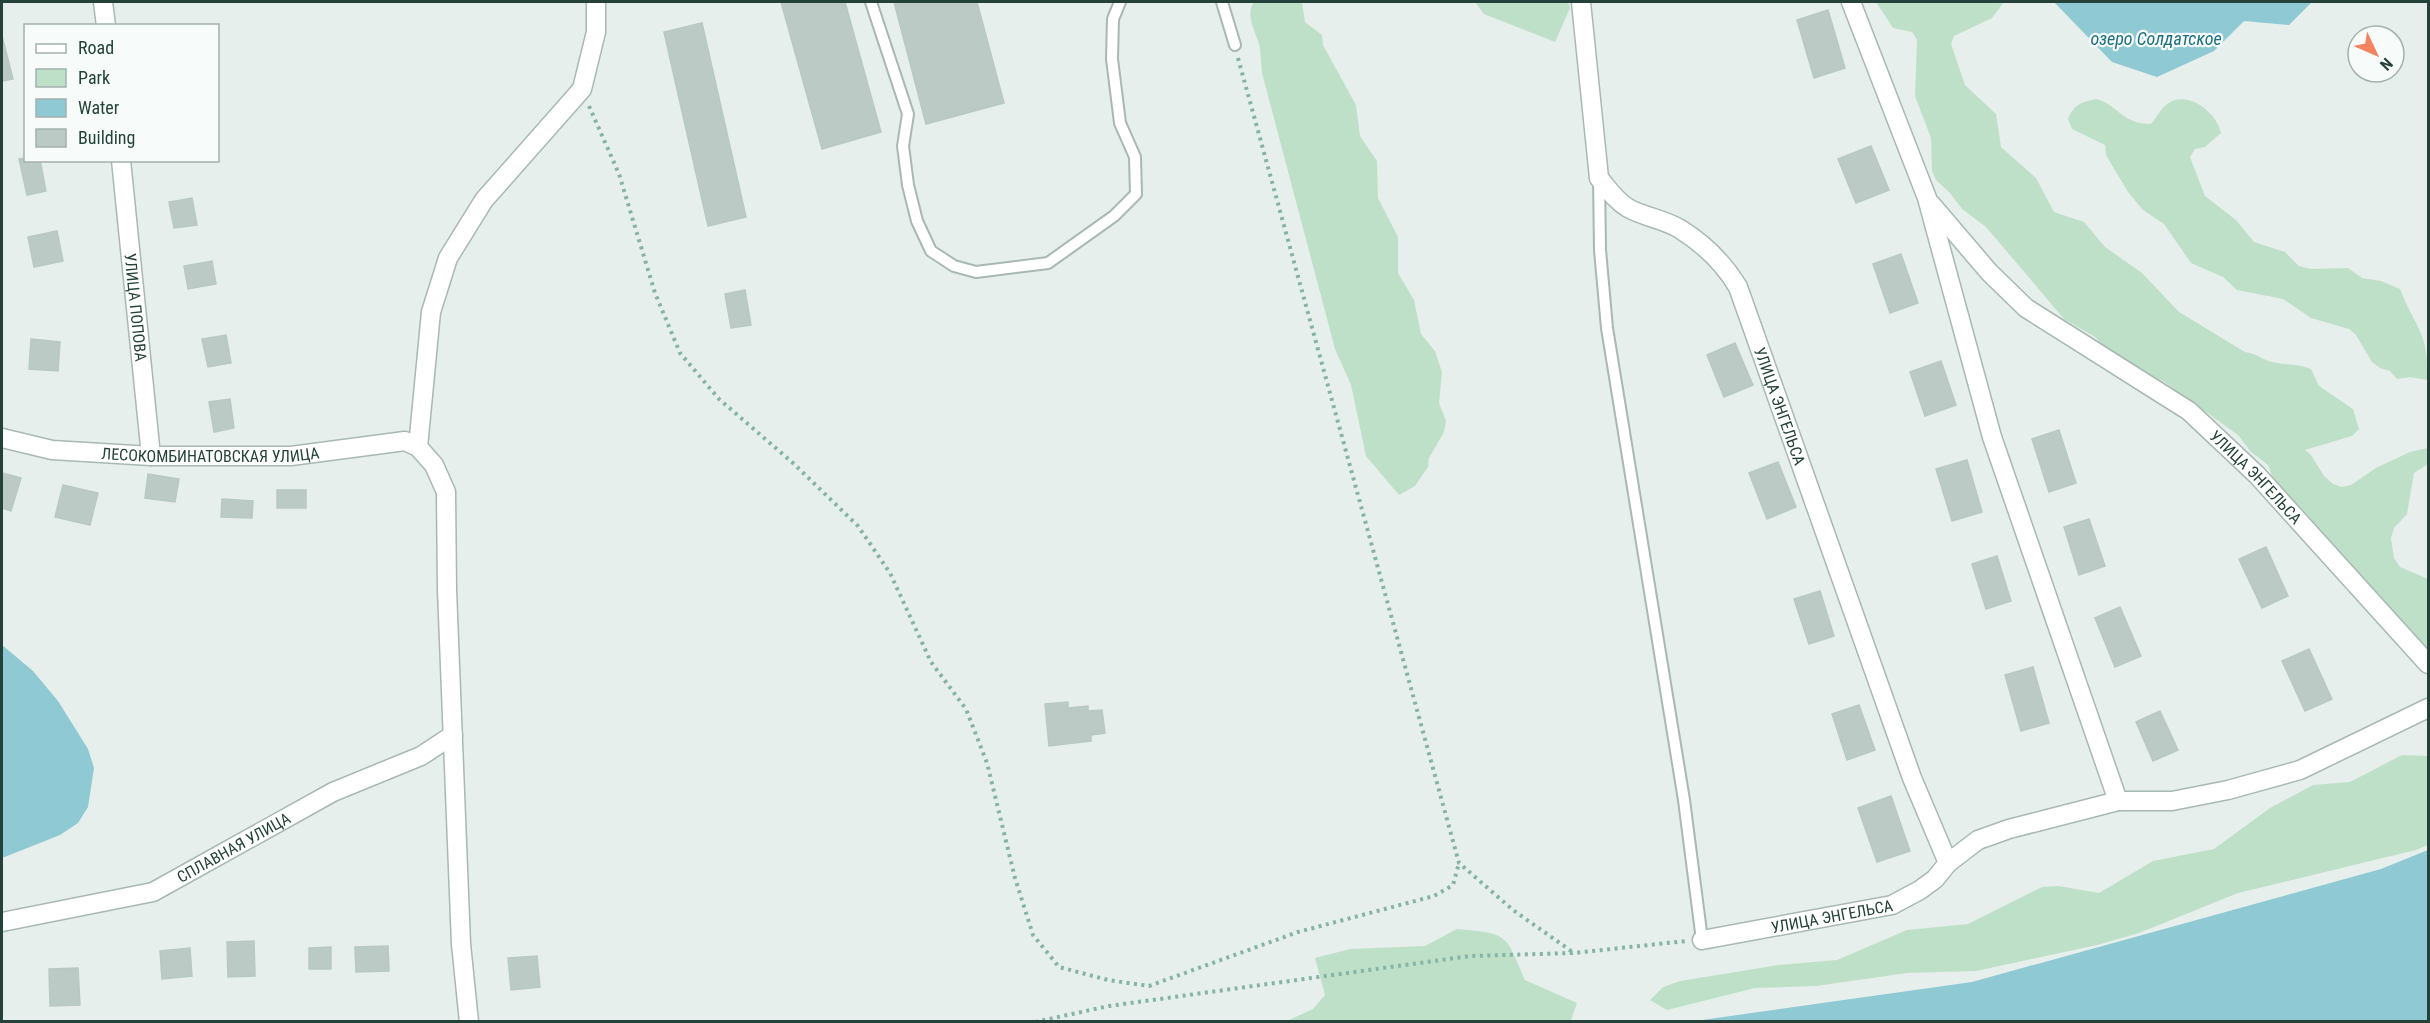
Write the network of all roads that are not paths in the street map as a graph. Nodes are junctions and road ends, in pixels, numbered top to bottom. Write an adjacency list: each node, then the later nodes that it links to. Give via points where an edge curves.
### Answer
1 (103, 2): 8 (street)
2 (596, 2): 14 (street, via 596,32 582,89 484,200 448,258 431,312)
3 (871, 2): 4 (lane, via 908,114 903,146 916,221 931,250 954,266 976,272 1048,263 1114,216 1136,194 1135,156 1120,123 1112,59 1113,19)
4 (1120, 2)
5 (1222, 2): 9 (lane)
6 (1581, 2): 11 (street)
7 (1851, 2): 12 (street, УЛИЦА ЭНГЕЛЬСА)
8 (106, 24)
9 (1235, 45)
10 (121, 162): 15 (street, УЛИЦА ПОПОВА)
11 (1599, 178): 20 (street, УЛИЦА ЭНГЕЛЬСА, via 1628,208 1678,228 1710,251 1738,287 1908,767); 22 (lane, via 1607,328 1684,801)
12 (1927, 198): 16 (street, УЛИЦА ЭНГЕЛЬСА, via 1989,272 2026,308 2198,419 2257,475); 19 (street, УЛИЦА ЭНГЕЛЬСА, via 1992,437)
13 (2, 438): 15 (street, ЛЕСОКОМБИНАТОВСКАЯ УЛИЦА, via 52,450)
14 (418, 447): 15 (street, ЛЕСОКОМБИНАТОВСКАЯ УЛИЦА, via 405,441 291,456); 18 (street, via 434,465 446,492)
15 (152, 456)
16 (2428, 664)
17 (2428, 708): 19 (street, УЛИЦА ЭНГЕЛЬСА, via 2301,770 2172,801)
18 (453, 735): 21 (street, СПЛАВНАЯ УЛИЦА, via 421,756 333,792 153,892); 23 (street, via 461,944)
19 (2118, 801): 20 (street, УЛИЦА ЭНГЕЛЬСА, via 1978,840)
20 (1948, 863): 22 (street, УЛИЦА ЭНГЕЛЬСА, via 1935,879 1892,905)
21 (2, 922)
22 (1702, 940)
23 (469, 1022)

